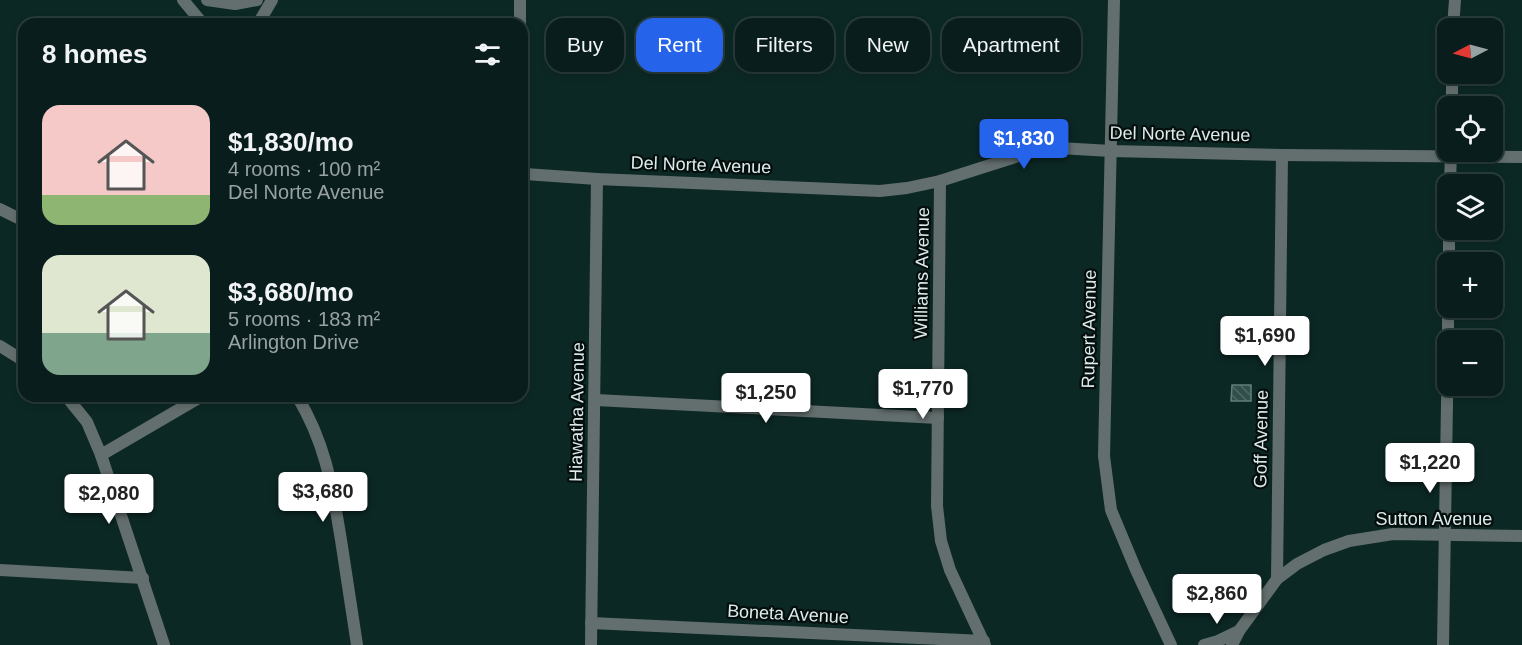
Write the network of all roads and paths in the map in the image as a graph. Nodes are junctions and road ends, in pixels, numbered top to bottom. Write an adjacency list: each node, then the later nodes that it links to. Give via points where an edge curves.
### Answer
1 (183, 0): 8 (street)
2 (207, 0): 3 (street, via 235,4)
3 (257, 0)
4 (272, 0): 9 (street)
5 (520, 0): 10 (street)
6 (1113, 0): 12 (street, Rupert Avenue)
7 (1455, 0): 11 (street)
8 (198, 18)
9 (262, 18)
10 (520, 18)
11 (1454, 18)
12 (1111, 151): 13 (street, Del Norte Avenue); 19 (street, Del Norte Avenue, via 1059,148 1034,152); 42 (street, Rupert Avenue, via 1104,456 1111,510)
13 (1282, 154): 14 (street, Del Norte Avenue); 35 (street, Goff Avenue)
14 (1437, 154)
15 (1503, 156): 16 (street, Del Norte Avenue)
16 (1522, 157)
17 (528, 174): 18 (street, Del Norte Avenue)
18 (597, 179): 19 (street, Del Norte Avenue, via 880,191); 25 (street, Hiawatha Avenue)
19 (940, 181): 29 (street, Williams Avenue)
20 (0, 209): 21 (street)
21 (18, 218)
22 (0, 346): 23 (street)
23 (18, 357)
24 (1447, 396): 31 (street)
25 (596, 400): 29 (street); 36 (street, Hiawatha Avenue)
26 (71, 402): 30 (street, via 87,422)
27 (192, 402): 30 (street)
28 (300, 402): 40 (street, via 314,427 331,480)
29 (938, 418): 38 (street, Williams Avenue, via 937,506 941,541)
30 (101, 455): 34 (street)
31 (1444, 536): 32 (street, Sutton Avenue); 35 (street, Sutton Avenue, via 1393,534 1349,541 1297,564); 45 (street)
32 (1522, 536)
33 (0, 570): 34 (street)
34 (143, 578): 39 (street)
35 (1277, 579): 37 (street, Sutton Avenue)
36 (591, 623): 38 (street, Boneta Avenue); 41 (street, Hiawatha Avenue)
37 (1239, 631): 43 (street); 44 (street, Sutton Avenue)
38 (984, 643)
39 (164, 645)
40 (357, 645)
41 (591, 645)
42 (1171, 645)
43 (1204, 645)
44 (1232, 645)
45 (1443, 645)

